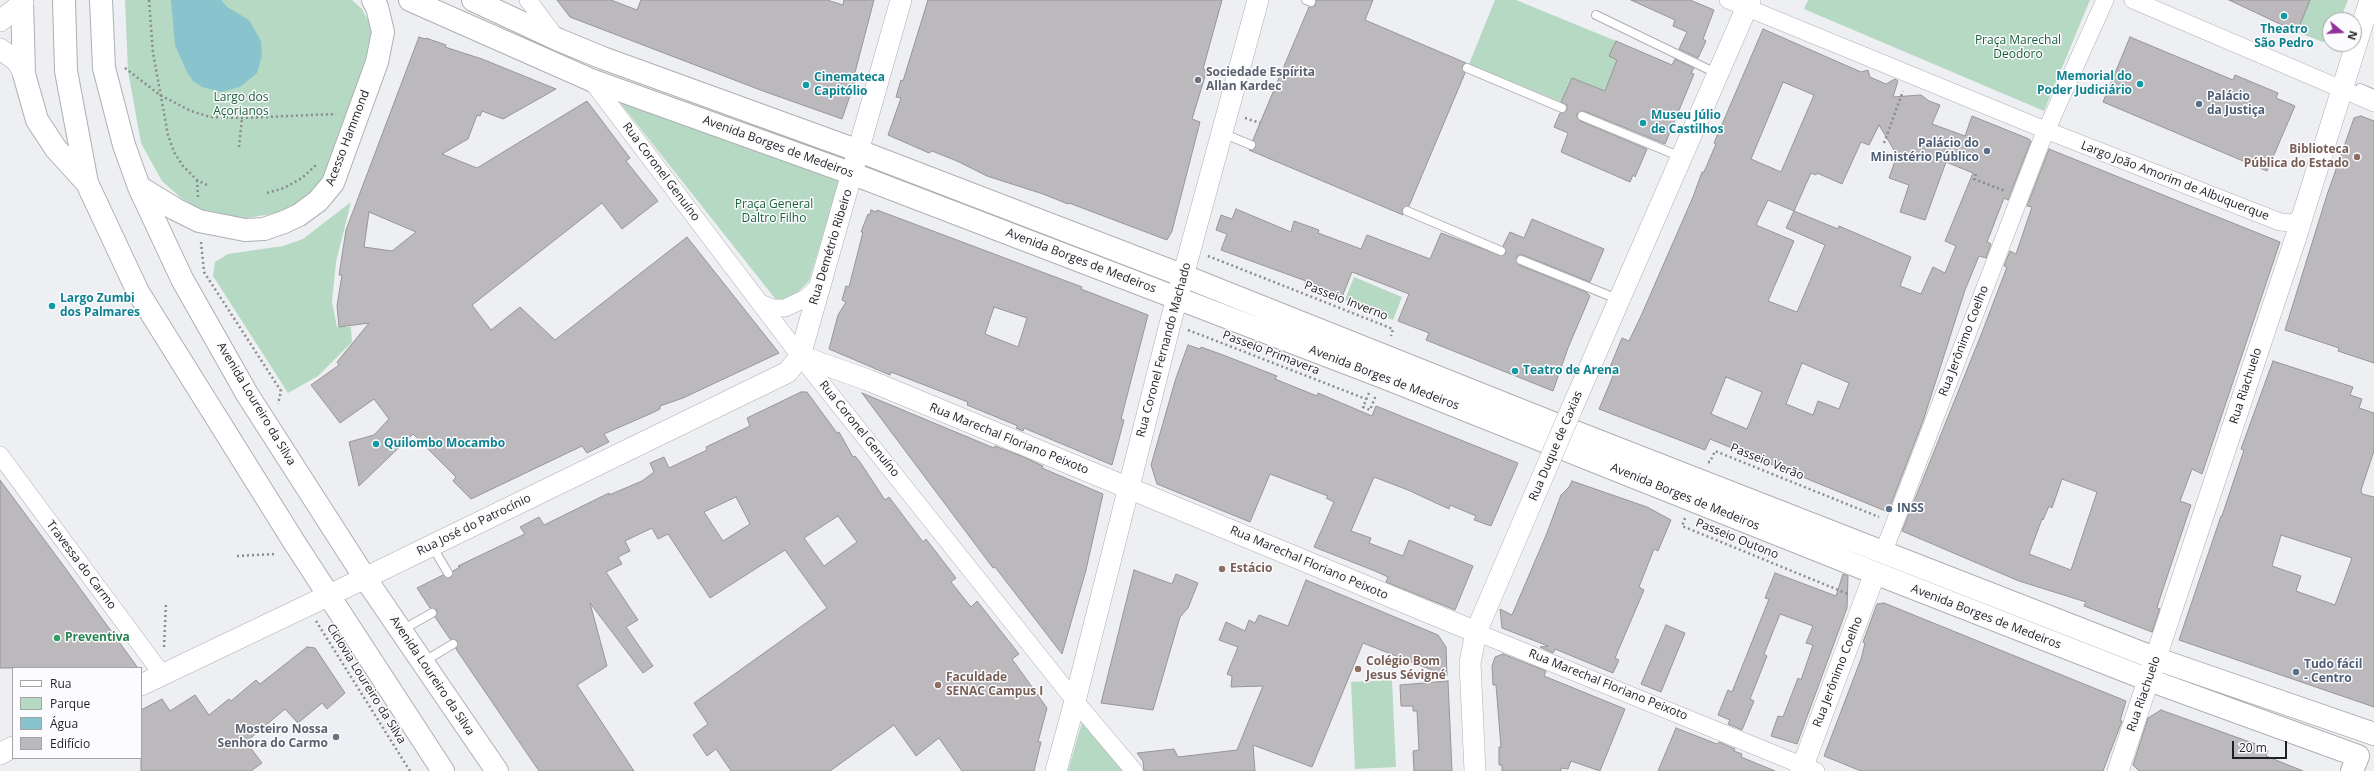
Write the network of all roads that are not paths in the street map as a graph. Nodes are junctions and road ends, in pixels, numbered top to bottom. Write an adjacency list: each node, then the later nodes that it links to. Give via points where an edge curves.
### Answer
1 (64, 0): 33 (main road, via 66,71)
2 (101, 0): 34 (main road, Avenida Loureiro da Silva, via 104,68 124,145)
3 (373, 0): 34 (main road, Acesso Hammond, via 383,32 377,62 333,183 318,201 299,215 264,229 245,230 199,221)
4 (410, 0): 21 (main road, Avenida Borges de Medeiros)
5 (473, 0): 16 (main road, Avenida Borges de Medeiros)
6 (528, 0): 16 (street)
7 (901, 0): 30 (street, Rua Demétrio Ribeiro)
8 (1258, 0): 28 (street, Rua Coronel Fernando Machado)
9 (2105, 0): 27 (street)
10 (2133, 0): 22 (street)
11 (2370, 0): 22 (street, Rua Riachuelo)
12 (23, 2): 15 (street); 19 (main road)
13 (1742, 3): 20 (street, Rua Duque de Caxias); 27 (street)
14 (1596, 15): 20 (lane)
15 (0, 21)
16 (559, 40): 30 (main road, Avenida Borges de Medeiros)
17 (0, 49): 19 (street, via 16,61)
18 (1467, 68): 25 (lane)
19 (24, 74): 33 (main road, via 37,120 45,134)
20 (1718, 74): 31 (street, Rua Duque de Caxias)
21 (591, 80): 32 (main road, Avenida Borges de Medeiros); 43 (street, Rua Coronel Genuíno)
22 (2343, 86): 23 (lane); 24 (street); 36 (street, Rua Riachuelo)
23 (2374, 94)
24 (2374, 104)
25 (1562, 108)
26 (1582, 116): 31 (lane)
27 (2047, 131): 36 (street, Largo João Amorim de Albuquerque, via 2280,222 2292,223); 48 (street, Rua Jerônimo Coelho)
28 (1222, 133): 29 (lane); 39 (street, Rua Coronel Fernando Machado)
29 (1251, 145)
30 (859, 151): 32 (street, Rua Demétrio Ribeiro); 39 (main road, Avenida Borges de Medeiros)
31 (1682, 158): 42 (street, Rua Duque de Caxias)
32 (853, 174): 40 (street, Rua Demétrio Ribeiro); 41 (main road, Avenida Borges de Medeiros)
33 (87, 183): 52 (main road, via 138,292)
34 (139, 187): 51 (main road, Avenida Loureiro da Silva, via 182,279 247,394)
35 (1407, 211): 37 (lane)
36 (2302, 216): 57 (street, Rua Riachuelo)
37 (1501, 251)
38 (1521, 260): 42 (lane)
39 (1184, 276): 41 (street, Rua Coronel Fernando Machado); 48 (main road, Avenida Borges de Medeiros)
40 (819, 286): 43 (street, via 806,298 786,308 772,308); 44 (street, Rua Demétrio Ribeiro)
41 (1178, 298): 46 (street, Rua Coronel Fernando Machado); 50 (main road, Avenida Borges de Medeiros)
42 (1620, 300): 55 (street, Rua Duque de Caxias, bridge)
43 (763, 304): 44 (street, Rua Coronel Genuíno)
44 (800, 356): 46 (street, Rua Marechal Floriano Peixoto, via 868,380); 47 (street, Rua José do Patrocínio, via 788,372); 62 (street, Rua Coronel Genuíno)
45 (0, 455): 59 (street, Travessa do Carmo)
46 (1128, 488): 55 (street, Rua Marechal Floriano Peixoto); 62 (street, Rua Coronel Fernando Machado)
47 (432, 546): 49 (lane); 51 (street, Rua José do Patrocínio)
48 (1883, 553): 57 (main road, Avenida Borges de Medeiros)
49 (448, 573)
50 (1875, 573): 60 (main road, Avenida Borges de Medeiros); 67 (street, Rua Jerônimo Coelho)
51 (365, 578): 52 (street, Rua José do Patrocínio); 54 (main road, Avenida Loureiro da Silva)
52 (329, 596): 59 (street, Rua José do Patrocínio); 68 (main road)
53 (432, 612): 54 (lane)
54 (401, 630): 58 (main road, Avenida Loureiro da Silva)
55 (1476, 632): 67 (street, Rua Marechal Floriano Peixoto); 72 (street, Rua Duque de Caxias, via 1470,663)
56 (452, 644): 58 (lane)
57 (2157, 658): 60 (street, Rua Riachuelo); 63 (main road, Avenida Borges de Medeiros)
58 (423, 662): 69 (main road, Avenida Loureiro da Silva)
59 (162, 674): 61 (street, Rua José do Patrocínio)
60 (2149, 680): 66 (main road, Avenida Borges de Medeiros); 73 (street, Rua Riachuelo)
61 (142, 684)
62 (1075, 701): 70 (street, Rua Coronel Fernando Machado); 71 (street, Rua Coronel Genuíno)
63 (2374, 734)
64 (12, 748): 65 (street)
65 (0, 754)
66 (2355, 763)
67 (1807, 769)
68 (443, 771)
69 (497, 771)
70 (1056, 771)
71 (1134, 771)
72 (1475, 771)
73 (2118, 771)

